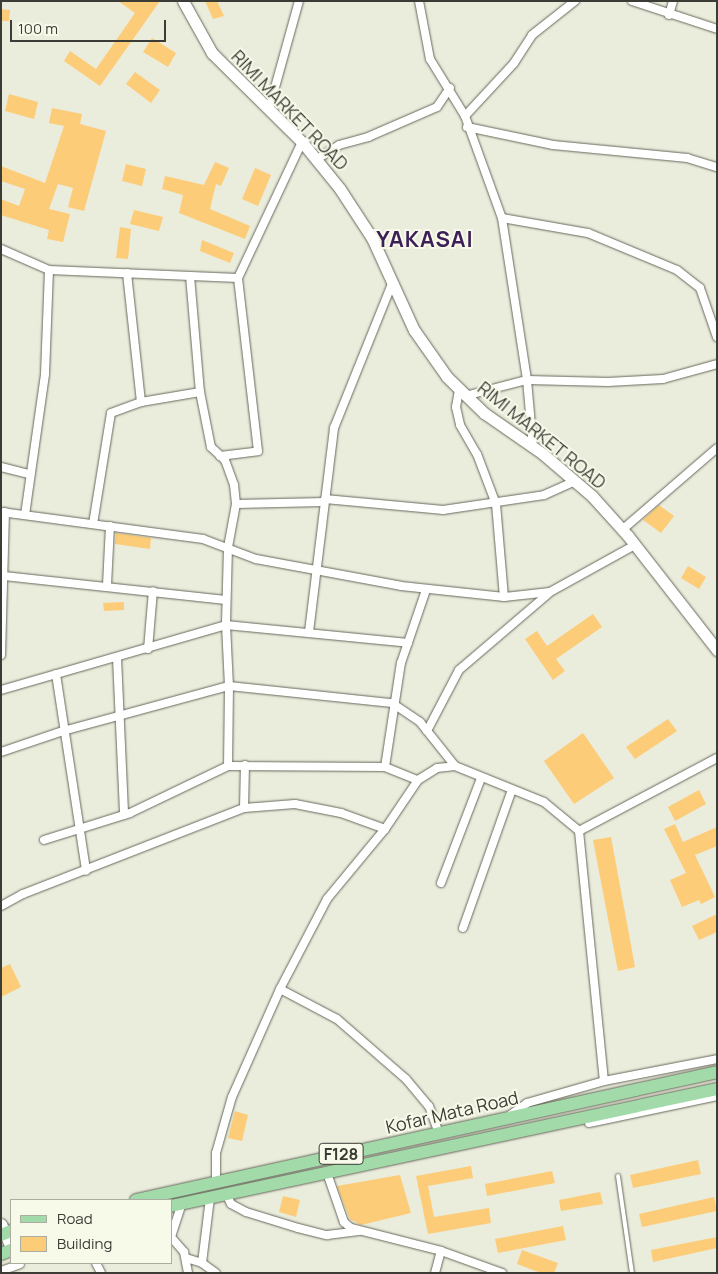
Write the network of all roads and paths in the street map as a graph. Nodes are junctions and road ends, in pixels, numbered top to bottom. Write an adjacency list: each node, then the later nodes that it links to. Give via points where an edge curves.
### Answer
1 (182, 1): 10 (street, RIMI MARKET ROAD, via 212,53)
2 (299, 1): 10 (street)
3 (419, 1): 9 (street, via 430,59)
4 (575, 1): 11 (street, via 532,35 514,63)
5 (632, 1): 7 (street)
6 (673, 1): 7 (street)
7 (669, 15): 8 (street)
8 (717, 29)
9 (450, 88): 11 (street); 14 (street, via 437,107 368,137 339,145)
10 (268, 109): 13 (street, RIMI MARKET ROAD)
11 (465, 116): 12 (street)
12 (468, 127): 15 (street, via 553,145 687,158); 16 (street)
13 (302, 142): 14 (street, RIMI MARKET ROAD); 21 (street)
14 (317, 159): 22 (street, RIMI MARKET ROAD, via 363,222)
15 (717, 167)
16 (502, 218): 23 (street, via 588,233 678,270 700,288); 25 (street)
17 (1, 249): 18 (street)
18 (49, 270): 19 (street); 33 (street, via 45,374)
19 (127, 273): 20 (street); 28 (street)
20 (190, 276): 21 (street); 26 (street)
21 (238, 278): 31 (street, via 258,451)
22 (392, 284): 27 (street, RIMI MARKET ROAD, via 429,354); 35 (street, via 334,428)
23 (717, 337)
24 (717, 364): 25 (street, via 663,379 608,382)
25 (527, 380): 27 (street); 29 (street)
26 (200, 392): 28 (street); 31 (street, via 211,447)
27 (462, 393): 29 (street, RIMI MARKET ROAD, via 502,428); 37 (street, via 456,407 460,424 477,454)
28 (141, 402): 40 (street, via 111,413)
29 (533, 447): 34 (street, RIMI MARKET ROAD)
30 (717, 448): 42 (street)
31 (220, 456): 36 (street, via 225,460 234,485)
32 (1, 467): 33 (street)
33 (30, 474): 39 (street)
34 (575, 481): 37 (street, via 544,495); 42 (street, RIMI MARKET ROAD)
35 (325, 501): 36 (street); 37 (street, via 443,510); 45 (street)
36 (236, 504): 44 (street)
37 (496, 504): 51 (street)
38 (3, 512): 39 (street); 46 (street)
39 (25, 515): 40 (street)
40 (93, 524): 41 (street)
41 (110, 526): 44 (street, via 211,540); 47 (street)
42 (622, 530): 43 (street, RIMI MARKET ROAD)
43 (635, 545): 50 (street); 56 (street, RIMI MARKET ROAD)
44 (228, 547): 45 (street, via 250,558); 53 (street)
45 (316, 571): 48 (street); 55 (street)
46 (4, 576): 47 (street); 52 (street)
47 (107, 585): 49 (street)
48 (426, 590): 51 (street); 57 (street)
49 (153, 591): 53 (street); 58 (street)
50 (550, 592): 51 (street); 68 (street, via 459,670)
51 (504, 597)
52 (2, 600): 60 (street)
53 (226, 600): 54 (street)
54 (226, 625): 55 (street); 58 (street); 63 (street)
55 (309, 632): 57 (street)
56 (712, 638): 59 (street, RIMI MARKET ROAD)
57 (408, 642): 65 (street)
58 (148, 649): 61 (street)
59 (717, 650)
60 (1, 654)
61 (117, 658): 62 (street); 66 (street)
62 (56, 674): 64 (street); 67 (street)
63 (229, 686): 65 (street); 66 (street); 72 (street)
64 (1, 690)
65 (392, 703): 68 (street); 74 (street)
66 (120, 718): 67 (street); 79 (street)
67 (63, 731): 69 (street); 80 (street)
68 (427, 731): 73 (street)
69 (1, 752)
70 (717, 758): 82 (street)
71 (245, 765): 72 (street); 74 (street); 78 (street)
72 (228, 766): 79 (street)
73 (455, 766): 75 (street); 76 (street, via 444,766)
74 (385, 767): 76 (street)
75 (481, 778): 77 (street); 85 (street)
76 (418, 780): 81 (street)
77 (512, 790): 82 (street, via 544,802); 87 (street)
78 (244, 808): 81 (street, via 295,804 341,813); 84 (street)
79 (124, 815): 80 (street)
80 (79, 829): 83 (street); 84 (street)
81 (385, 830): 88 (street, via 327,899)
82 (579, 831): 91 (street)
83 (44, 840)
84 (86, 871): 86 (street, via 23,894)
85 (441, 883)
86 (1, 906)
87 (463, 928)
88 (280, 989): 96 (street, via 337,1020 406,1079 429,1106); 101 (street, via 232,1096 216,1153)
89 (717, 1059): 91 (street)
90 (717, 1072): 94 (main road, Kofar Mata Road / F128)
91 (604, 1081): 94 (street, via 527,1103)
92 (717, 1089): 95 (main road, Kofar Mata Road / F128)
93 (717, 1096): 95 (street, via 543,1132)
94 (502, 1120): 96 (main road, Kofar Mata Road / F128)
95 (515, 1131): 98 (main road, Kofar Mata Road / F128)
96 (439, 1134): 97 (main road, Kofar Mata Road / F128)
97 (366, 1149): 98 (main road); 101 (main road, Kofar Mata Road / F128)
98 (369, 1164): 99 (main road, Kofar Mata Road / F128)
99 (327, 1173): 102 (main road, Kofar Mata Road / F128); 107 (street, via 344,1222)
100 (618, 1176): 118 (lane)
101 (216, 1180): 104 (main road, Kofar Mata Road / F128)
102 (226, 1194): 103 (main road, Kofar Mata Road / F128); 107 (street, via 231,1204 246,1212 298,1228 327,1235)
103 (210, 1198): 105 (main road, Kofar Mata Road / F128); 111 (street)
104 (140, 1199)
105 (177, 1204): 110 (street, via 172,1237)
106 (5, 1231): 108 (street)
107 (361, 1231): 109 (street)
108 (10, 1246)
109 (441, 1251): 116 (street); 117 (street)
110 (186, 1258): 111 (street); 114 (street)
111 (202, 1262): 115 (street)
112 (18, 1264): 113 (street)
113 (1, 1271)
114 (188, 1273)
115 (216, 1273)
116 (435, 1273)
117 (502, 1273)
118 (632, 1273)

